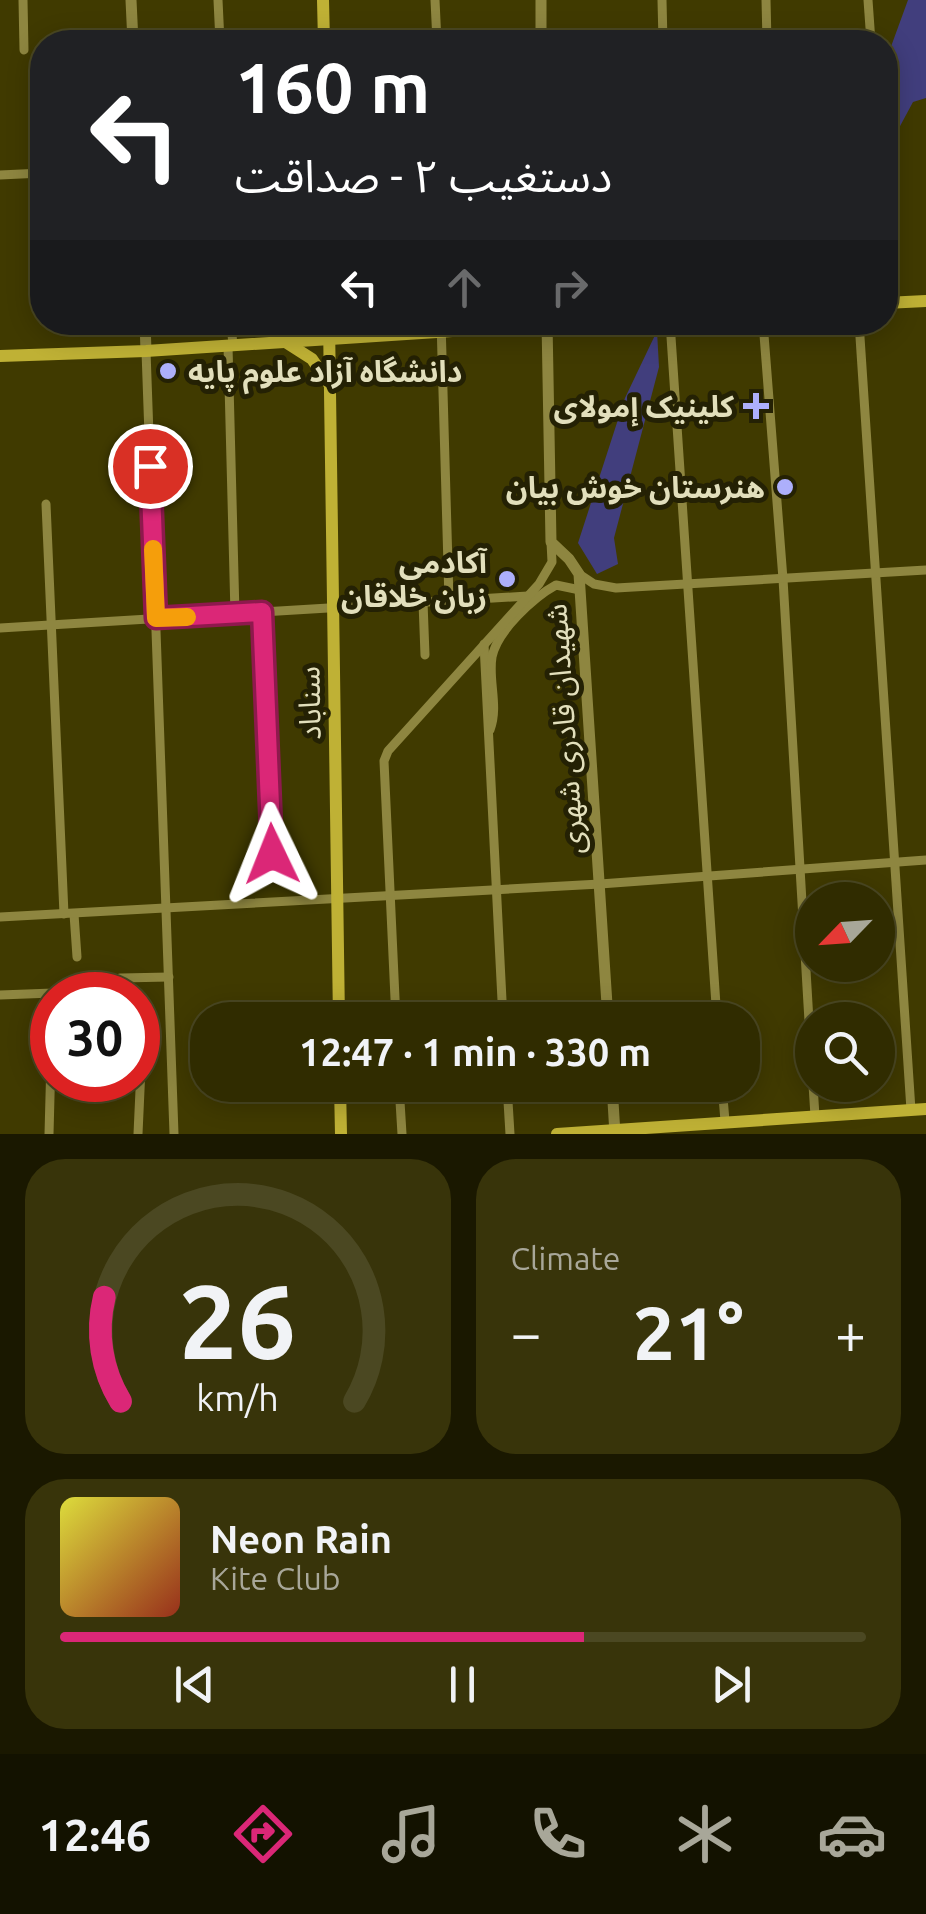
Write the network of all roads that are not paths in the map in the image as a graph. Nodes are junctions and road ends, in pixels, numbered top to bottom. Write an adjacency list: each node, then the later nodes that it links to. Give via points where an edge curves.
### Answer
1 (23, 0): 18 (street)
2 (132, 0): 10 (street)
3 (218, 0): 11 (street)
4 (323, 0): 12 (main road)
5 (436, 0): 13 (street)
6 (541, 0): 14 (street)
7 (662, 0): 15 (street)
8 (766, 0): 16 (street)
9 (868, 0): 17 (street)
10 (133, 30)
11 (219, 30)
12 (324, 30)
13 (436, 30)
14 (542, 30)
15 (663, 30)
16 (767, 30)
17 (869, 30)
18 (24, 50)
19 (30, 174): 20 (street)
20 (0, 175)
21 (926, 301): 22 (main road)
22 (898, 303)
23 (145, 335): 35 (street)
24 (230, 335): 34 (street)
25 (330, 335): 32 (main road, سناباد)
26 (373, 335): 32 (main road)
27 (441, 335): 47 (street)
28 (547, 335): 39 (street)
29 (671, 335): 44 (street)
30 (764, 335): 43 (street)
31 (860, 335): 41 (street)
32 (330, 340): 33 (main road); 37 (main road, سناباد)
33 (285, 342): 34 (main road); 37 (main road, via 312,360)
34 (230, 346): 35 (main road); 51 (street)
35 (146, 352): 36 (main road); 52 (street)
36 (5, 358)
37 (331, 386): 49 (main road, سناباد)
38 (46, 504): 53 (street)
39 (552, 542): 42 (street, شهیدان قادری شهری); 46 (street, via 552,562)
40 (926, 570): 41 (street)
41 (878, 573): 43 (street); 60 (street)
42 (579, 574): 44 (street, via 616,588); 45 (street, شهیدان قادری شهری)
43 (783, 579): 44 (street); 61 (street)
44 (688, 586): 62 (street)
45 (580, 590): 57 (street, via 556,585 544,591 502,634 492,656 494,719); 63 (street, شهیدان قادری شهری)
46 (528, 596): 47 (street); 55 (street)
47 (449, 600): 48 (street)
48 (423, 602): 49 (street); 56 (street)
49 (332, 606): 50 (street); 66 (main road, سناباد)
50 (262, 612): 51 (street); 58 (street)
51 (235, 614): 52 (street)
52 (156, 618): 53 (street); 67 (street)
53 (50, 625): 54 (street); 68 (street)
54 (0, 628)
55 (484, 644): 57 (street); 65 (street, via 384,761)
56 (425, 656)
57 (487, 738): 64 (street)
58 (272, 854)
59 (926, 860): 60 (street)
60 (894, 862): 61 (street); 90 (street)
61 (802, 868): 62 (street); 80 (street)
62 (707, 877): 63 (street); 79 (street)
63 (600, 884): 64 (street); 78 (street, شهیدان قادری شهری)
64 (495, 890): 65 (street); 77 (street)
65 (389, 894): 66 (street); 76 (street)
66 (338, 897): 67 (street); 75 (main road, سناباد)
67 (167, 908): 68 (street); 72 (street)
68 (69, 914): 69 (street); 70 (street)
69 (0, 917)
70 (77, 957)
71 (160, 977): 72 (street)
72 (170, 977): 96 (street)
73 (30, 994): 74 (street)
74 (0, 995)
75 (339, 1002)
76 (395, 1002)
77 (502, 1002)
78 (607, 1002)
79 (716, 1002)
80 (809, 1002)
81 (50, 1102): 94 (street)
82 (139, 1102): 95 (street)
83 (340, 1102): 97 (main road)
84 (400, 1102): 98 (street)
85 (508, 1102): 99 (street)
86 (615, 1102): 93 (street)
87 (723, 1102): 92 (street)
88 (814, 1102): 91 (street)
89 (926, 1109): 90 (main road)
90 (911, 1110): 91 (main road)
91 (815, 1116): 92 (main road)
92 (725, 1121): 93 (main road)
93 (621, 1132): 100 (main road)
94 (49, 1134)
95 (138, 1134)
96 (174, 1134)
97 (340, 1134)
98 (402, 1134)
99 (510, 1134)
100 (558, 1134)

